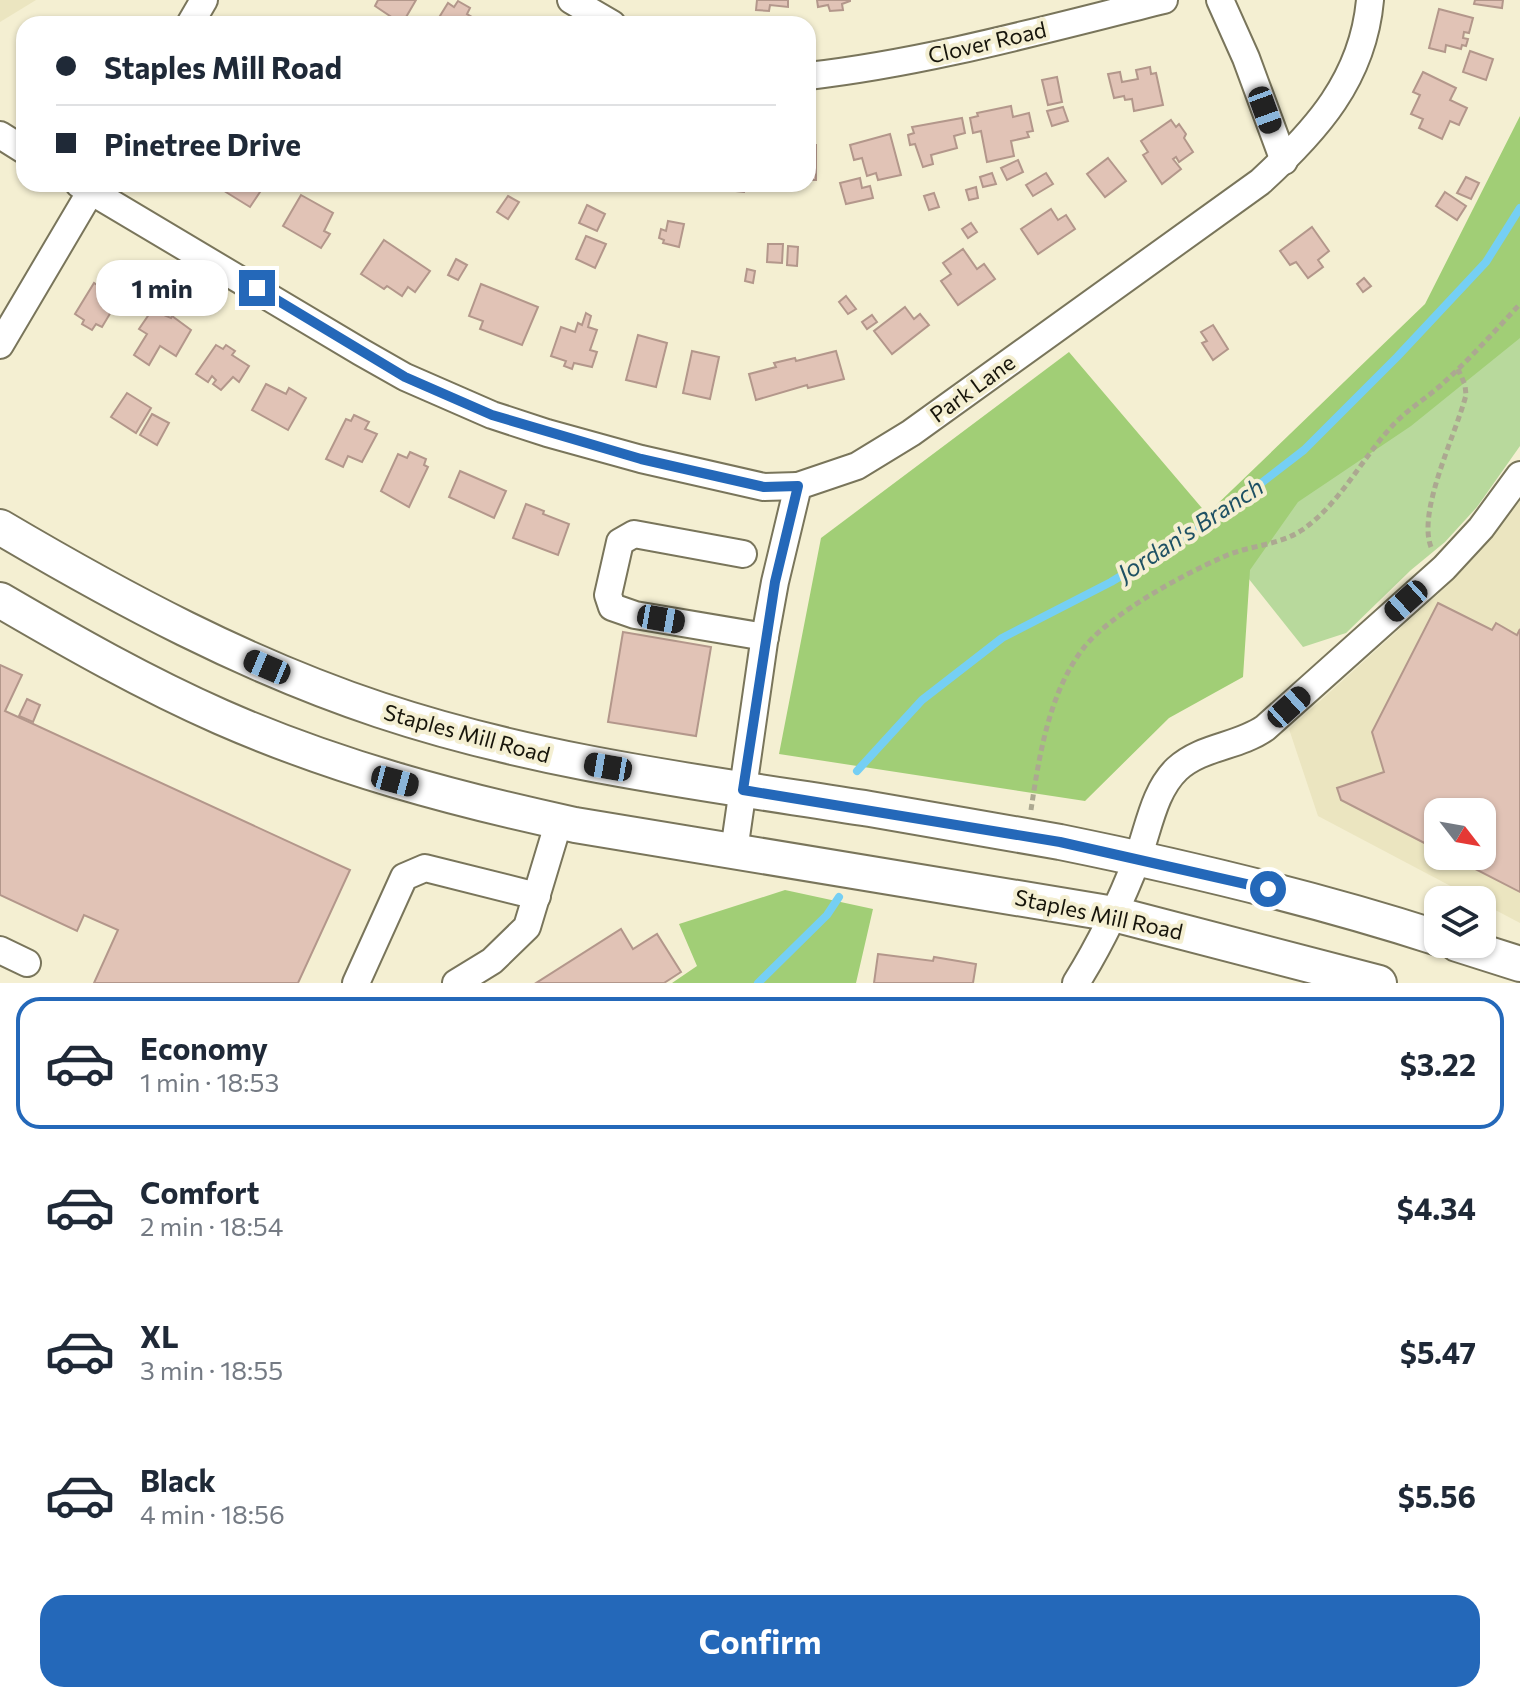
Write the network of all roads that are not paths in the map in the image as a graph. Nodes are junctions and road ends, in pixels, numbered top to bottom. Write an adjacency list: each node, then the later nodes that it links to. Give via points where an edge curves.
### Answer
1 (571, 0): 5 (street)
2 (1164, 0): 6 (street, Clover Road, via 965,48)
3 (1220, 0): 7 (street)
4 (1370, 0): 7 (street, Park Lane, via 1364,36 1342,88)
5 (598, 16)
6 (816, 75)
7 (1284, 161): 12 (street, Park Lane, via 911,433 857,466)
8 (85, 192): 10 (street)
9 (98, 192): 12 (street, Park Lane, via 405,377 492,415 641,459 764,487)
10 (0, 345)
11 (1520, 475): 20 (street, via 1444,568 1265,728 1197,755 1176,770 1159,793)
12 (798, 486): 16 (street)
13 (0, 527): 17 (main road, Staples Mill Road, via 212,644 379,710 553,757)
14 (743, 554): 16 (street, via 634,534 620,542 608,595 612,607 635,615)
15 (0, 600): 18 (main road, Staples Mill Road, via 221,717 395,781)
16 (765, 637): 17 (street)
17 (743, 790): 19 (street); 20 (main road, Staples Mill Road)
18 (559, 821): 19 (main road, Staples Mill Road); 21 (street)
19 (734, 851): 22 (main road, Staples Mill Road)
20 (1137, 858): 22 (street); 23 (main road, Staples Mill Road, via 1299,896)
21 (537, 896): 28 (street, via 425,868 404,877); 29 (street, via 527,927 492,961)
22 (1114, 914): 30 (street); 31 (main road, Staples Mill Road)
23 (1424, 934)
24 (0, 950): 26 (street)
25 (1496, 956): 27 (main road)
26 (27, 963)
27 (1520, 964)
28 (356, 983)
29 (456, 983)
30 (1076, 983)
31 (1379, 983)

